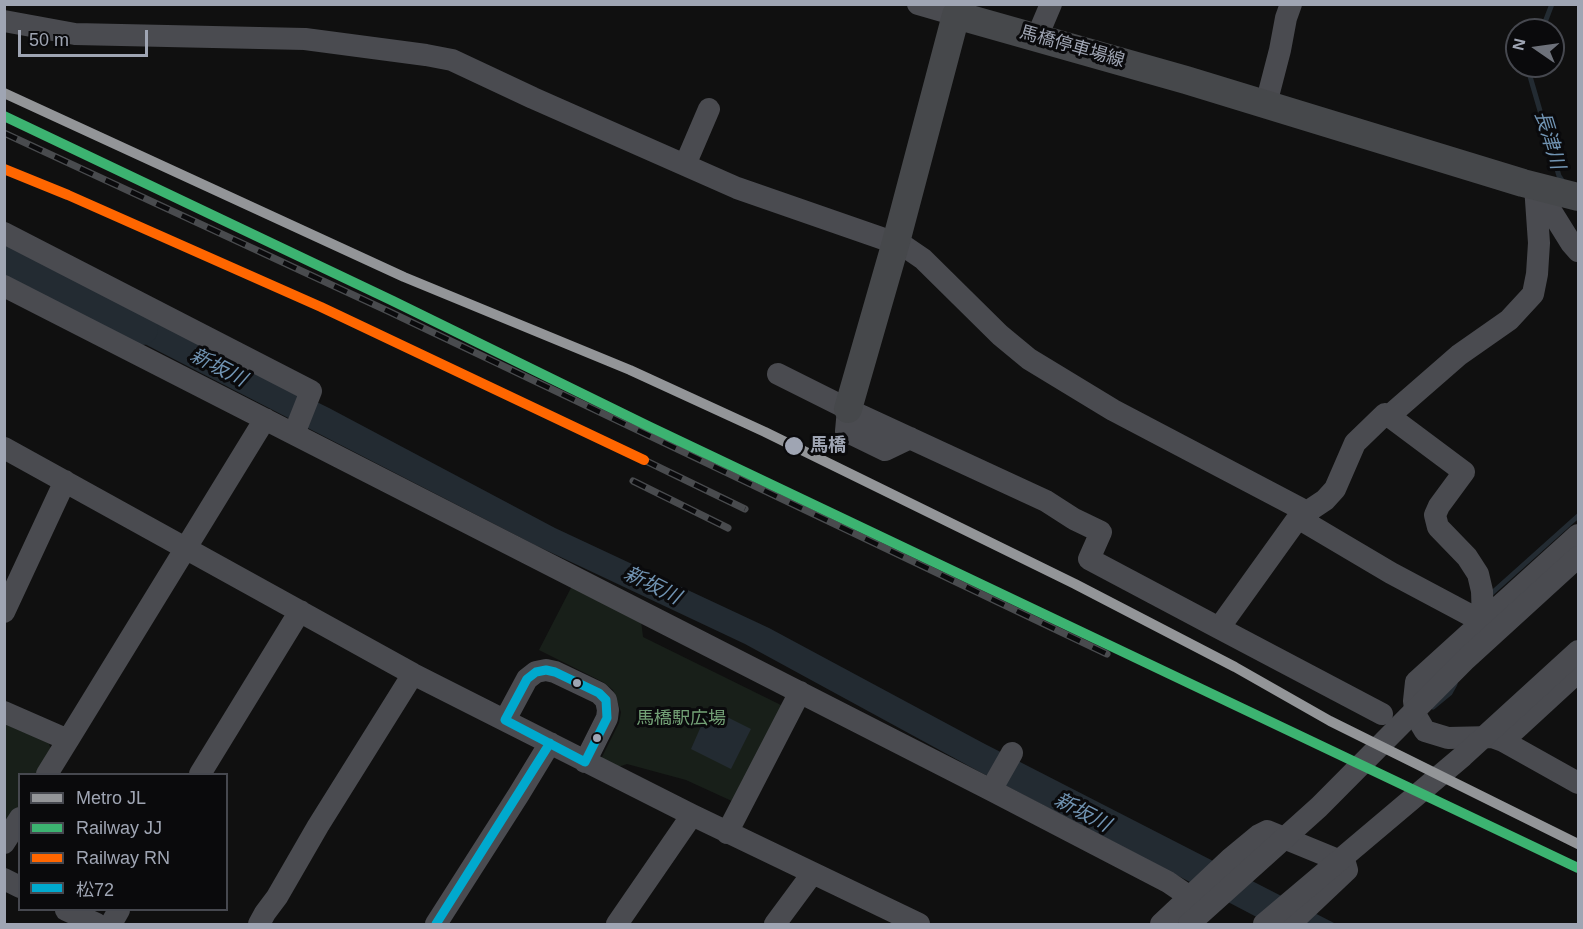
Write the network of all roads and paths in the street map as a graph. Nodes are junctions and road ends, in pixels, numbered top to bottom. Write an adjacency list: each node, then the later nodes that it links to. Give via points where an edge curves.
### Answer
1 (918, 4): 4 (street)
2 (1051, 4): 6 (street)
3 (1291, 4): 7 (street)
4 (956, 15): 6 (main road, 馬橋停車場線); 12 (main road)
5 (4, 21): 9 (street, via 75,34 305,39 452,60)
6 (1037, 37): 7 (main road, 馬橋停車場線)
7 (1266, 104): 10 (main road, 馬橋停車場線)
8 (709, 109): 9 (street)
9 (685, 165): 12 (street, via 737,188)
10 (1558, 192): 13 (street, via 1571,243); 28 (street, via 1539,243 1533,294 1509,320 1458,355 1389,416 1464,472 1435,515 1438,527 1478,574)
11 (4, 233): 19 (street, via 311,391)
12 (896, 243): 16 (main road); 22 (street, via 923,259 1000,335 1048,371)
13 (1578, 250)
14 (4, 286): 18 (street)
15 (778, 374): 16 (street)
16 (848, 409): 29 (street, via 1046,501 1101,532 1089,559)
17 (1385, 414): 22 (street, via 1355,443 1335,489)
18 (265, 419): 19 (street); 24 (street)
19 (294, 434): 33 (street)
20 (4, 448): 21 (street)
21 (65, 481): 24 (street); 27 (street)
22 (1303, 515): 28 (street, via 1391,573); 29 (street)
23 (1578, 535): 28 (street)
24 (186, 549): 26 (street); 37 (street)
25 (1578, 557): 62 (street, bridge, via 1466,659 1319,807)
26 (300, 611): 32 (street); 43 (street)
27 (4, 612)
28 (1483, 622): 38 (street, via 1416,682 1416,716 1433,734)
29 (1219, 628): 35 (street)
30 (1578, 651): 63 (street, bridge, via 1463,756)
31 (1578, 672): 38 (street)
32 (413, 674): 36 (street); 56 (street)
33 (800, 692): 45 (street); 48 (street)
34 (4, 712): 37 (street)
35 (1382, 714)
36 (505, 720): 39 (street); 41 (street, via 527,679 536,672 555,672 599,693 606,700 607,718)
37 (68, 740): 42 (street)
38 (1503, 741): 44 (street)
39 (550, 743): 41 (street); 57 (street)
40 (1012, 753): 45 (street)
41 (585, 762): 46 (street)
42 (48, 773)
43 (201, 773)
44 (1578, 783)
45 (991, 790): 53 (street)
46 (692, 815): 48 (street); 58 (street)
47 (18, 821): 49 (street)
48 (727, 833): 50 (street)
49 (4, 843)
50 (812, 874): 59 (street); 60 (street)
51 (4, 879): 52 (street)
52 (18, 885)
53 (1190, 897): 61 (street); 64 (street, via 1267,831 1345,862 1347,870)
54 (70, 911): 55 (street)
55 (97, 924)
56 (259, 924)
57 (436, 924)
58 (617, 924)
59 (775, 924)
60 (919, 924)
61 (1161, 924)
62 (1189, 924)
63 (1264, 924)
64 (1290, 924)

